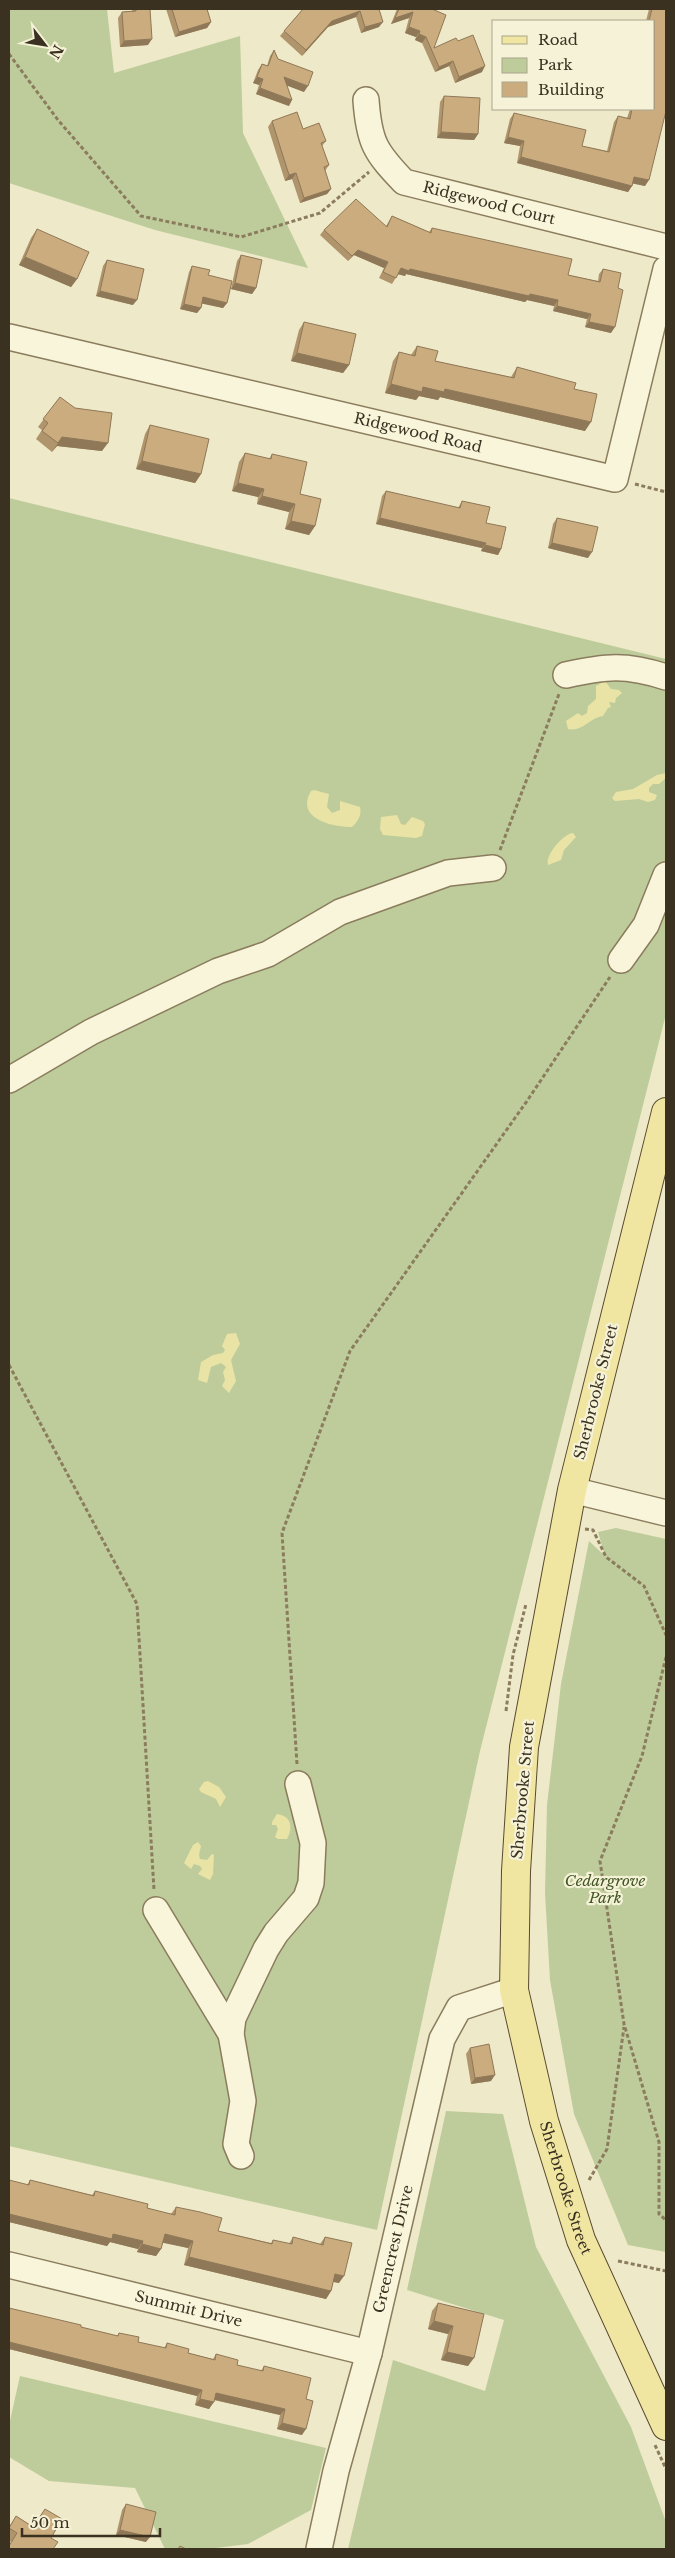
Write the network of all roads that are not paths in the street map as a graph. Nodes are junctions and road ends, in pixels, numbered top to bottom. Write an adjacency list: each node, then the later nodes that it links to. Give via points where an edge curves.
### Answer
1 (366, 100): 2 (street, Ridgewood Court, via 368,131 382,160 404,182)
2 (666, 247)
3 (666, 268): 4 (street, Ridgewood Road, via 615,479)
4 (9, 337)
5 (566, 675): 6 (street, via 604,666 619,666)
6 (666, 677)
7 (493, 868): 10 (street, via 448,873 340,912 268,954 218,972 91,1032)
8 (666, 875): 9 (street, via 646,925)
9 (621, 960)
10 (9, 1080)
11 (666, 1112): 12 (main road, Sherbrooke Street)
12 (658, 1182): 13 (main road, Sherbrooke Street)
13 (572, 1490): 14 (street); 17 (main road, Sherbrooke Street, via 524,1747 516,1872)
14 (666, 1513)
15 (298, 1784): 18 (street, via 313,1843 311,1883 306,1898 266,1949 233,2018)
16 (156, 1910): 18 (street)
17 (514, 1990): 21 (street, Greencrest Drive, via 459,2008 442,2039); 22 (main road, Sherbrooke Street, via 544,2121 581,2240)
18 (231, 2034): 19 (street, via 243,2101 236,2144)
19 (241, 2156)
20 (9, 2265): 21 (street, Summit Drive)
21 (369, 2353): 23 (street, Greencrest Drive, via 336,2471)
22 (666, 2426)
23 (319, 2549)

